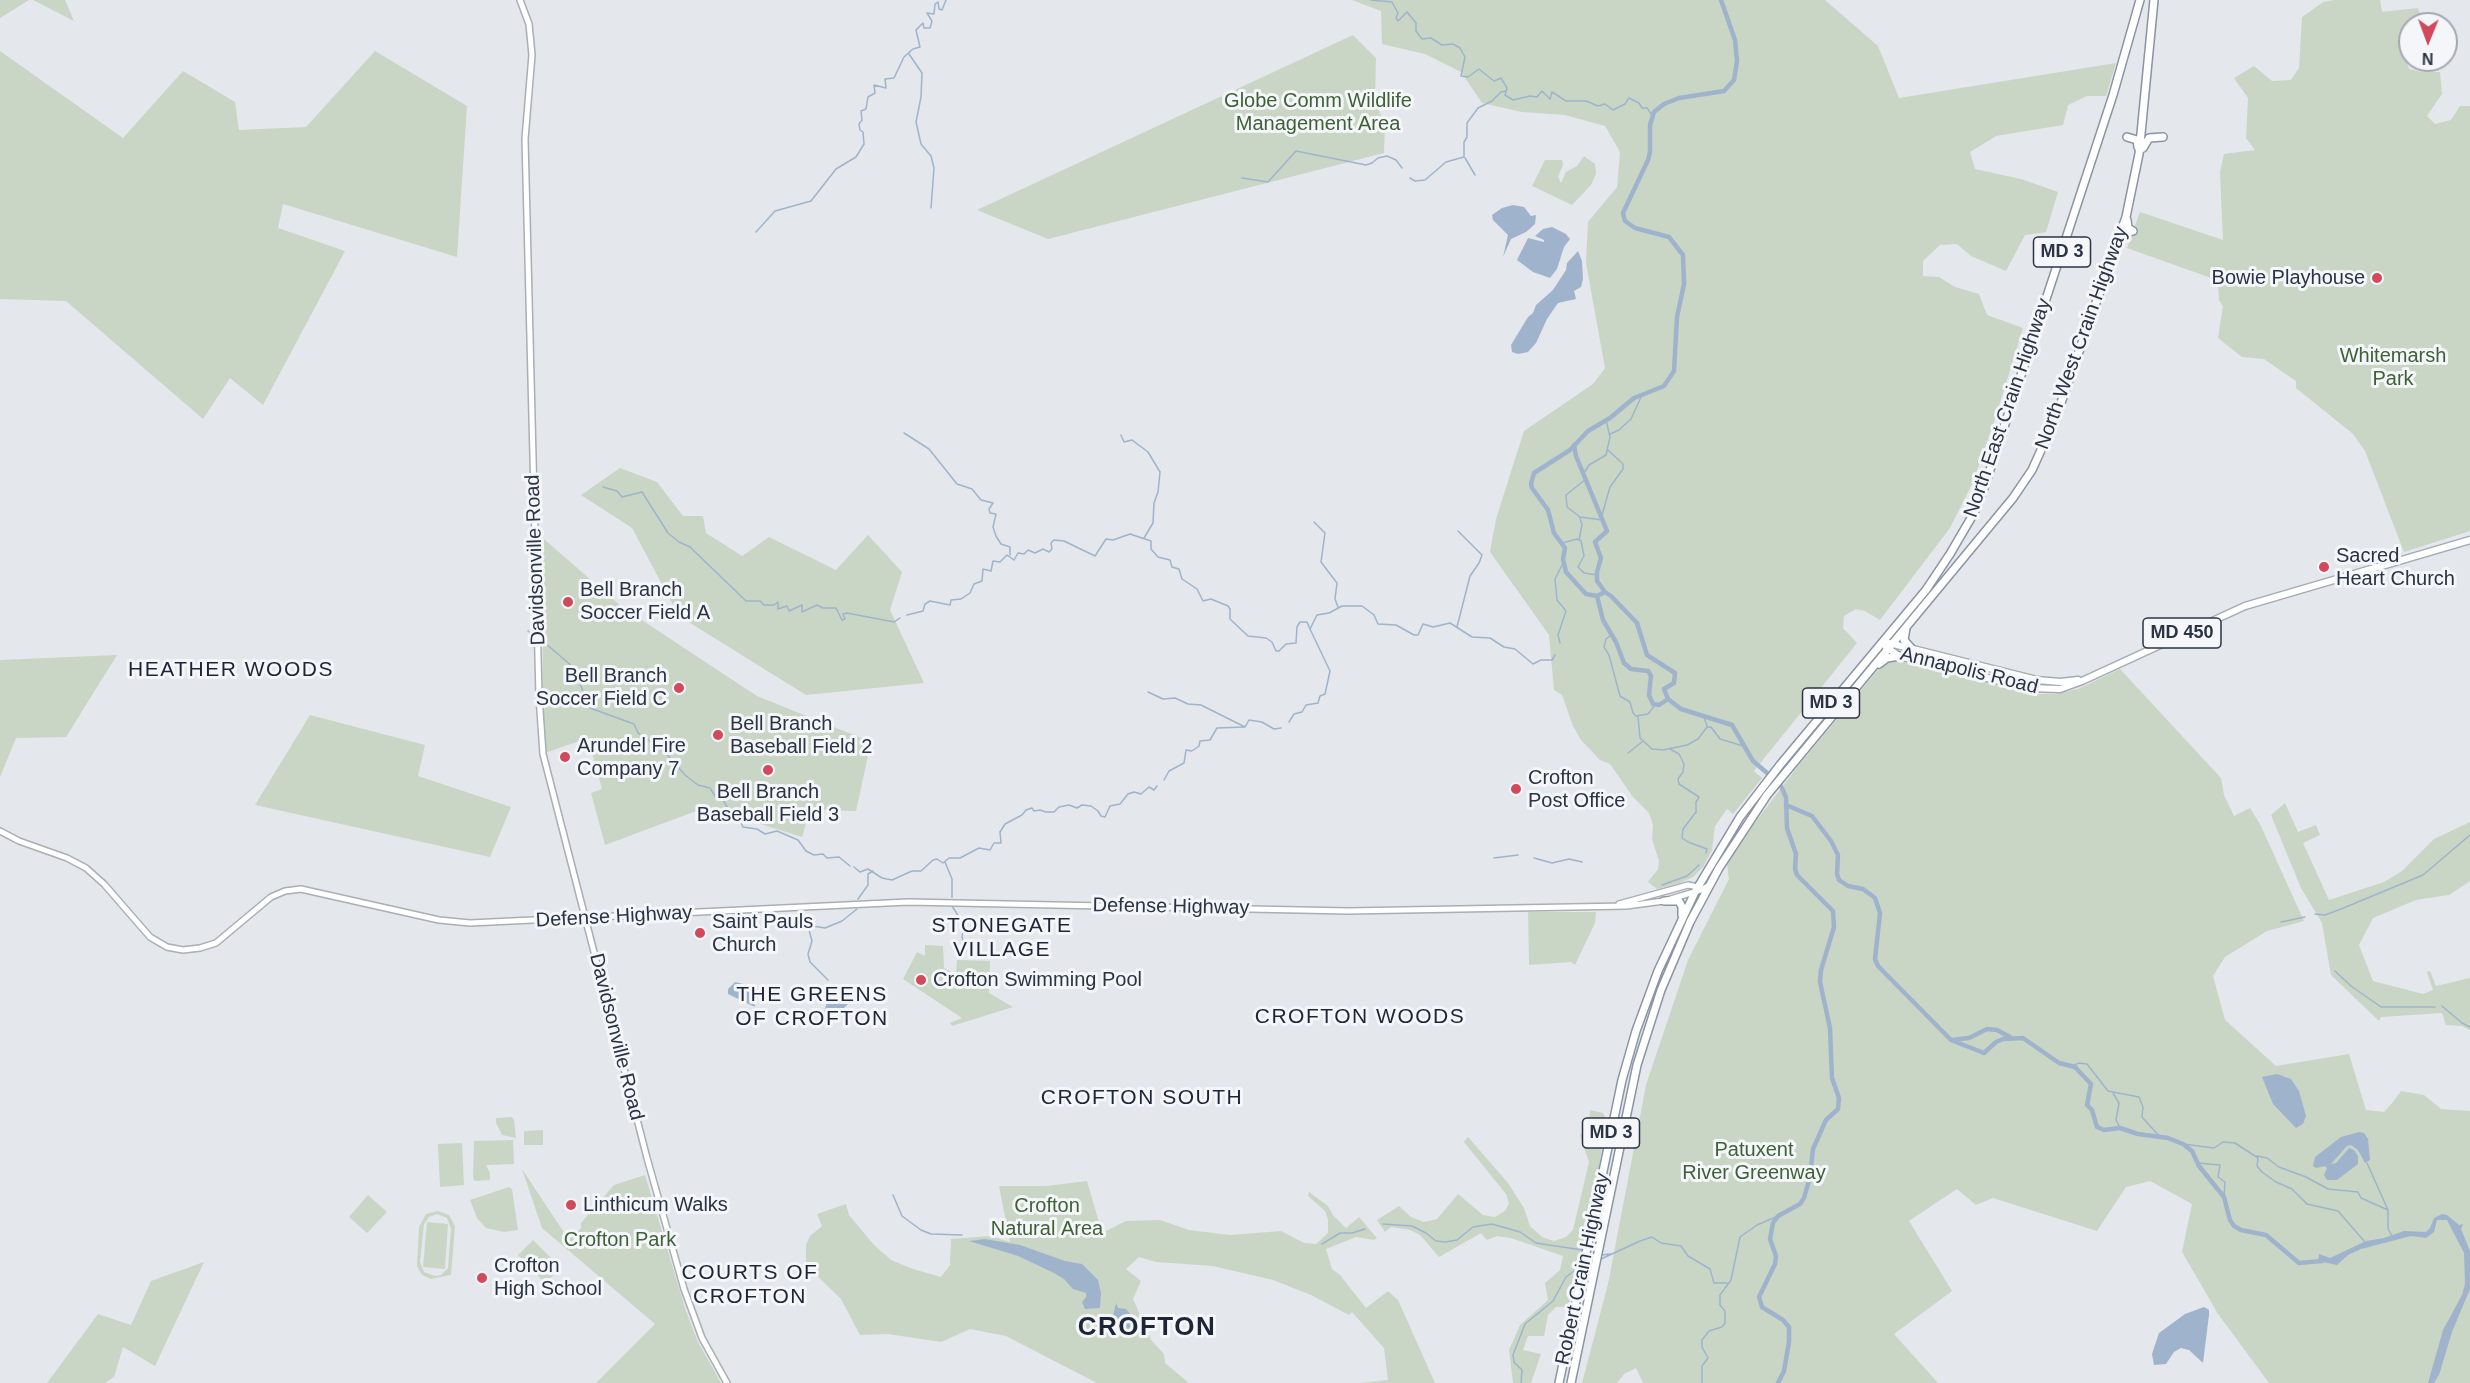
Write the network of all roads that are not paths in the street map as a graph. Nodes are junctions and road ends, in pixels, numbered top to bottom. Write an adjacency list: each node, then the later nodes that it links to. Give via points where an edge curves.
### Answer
1 (520, 0): 23 (main road, Davidsonville Road, via 529,24 532,55 525,140 540,727 547,775)
2 (2140, 0): 4 (highway, North East Crain Highway / MD 3)
3 (2154, 0): 5 (highway, North West Crain Highway)
4 (2137, 14): 5 (highway); 11 (highway, North East Crain Highway / MD 3, via 1984,488 1937,575)
5 (2153, 16): 6 (highway, North West Crain Highway)
6 (2142, 124): 8 (highway, North West Crain Highway); 8 (highway, via 2146,134 2163,137 2147,140)
7 (2127, 137): 8 (highway, via 2138,141)
8 (2138, 162): 10 (highway, North West Crain Highway / MD 3, via 2126,218 2133,231 2124,234 2119,242 2059,411 2032,470 1998,518)
9 (2470, 540): 15 (main road, Annapolis Road / MD 450, via 2245,606)
10 (1906, 627): 12 (highway, North West Crain Highway / MD 3); 13 (highway, via 1904,640)
11 (1883, 641): 12 (main road, Annapolis Road / MD 450); 17 (highway, North East Crain Highway / MD 3)
12 (1889, 646): 13 (main road, Annapolis Road / MD 450); 14 (main road, Annapolis Road); 16 (highway, North West Crain Highway / MD 3)
13 (1912, 649): 15 (main road, Annapolis Road / MD 450, via 2046,682 2068,682)
14 (1899, 656): 15 (main road, Annapolis Road / MD 450, via 2039,690 2066,687); 16 (highway, via 1882,661)
15 (2101, 672)
16 (1850, 694): 18 (highway, North West Crain Highway / MD 3)
17 (1780, 765): 20 (highway, Robert Crain Highway / MD 3, via 1727,838)
18 (1787, 770): 20 (highway, Robert Crain Highway / MD 3, via 1710,883)
19 (0, 831): 23 (main road, Defense Highway, via 86,868 150,937 178,949 216,943 271,897 295,889 453,922)
20 (1699, 892): 21 (main road, Defense Highway); 22 (main road, Defense Highway, via 1688,885); 24 (highway, Robert Crain Highway / MD 3); 26 (highway, Robert Crain Highway / MD 3, via 1641,1052)
21 (1664, 901): 22 (main road, Defense Highway); 24 (highway, via 1681,903)
22 (1615, 905): 23 (main road, Defense Highway, via 1348,911 908,902)
23 (586, 918): 27 (main road, Davidsonville Road, via 684,1289 702,1338)
24 (1681, 918): 25 (highway, Robert Crain Highway / MD 3, via 1652,986 1627,1062)
25 (1579, 1290): 26 (highway, via 1586,1292); 28 (highway, Robert Crain Highway / MD 3)
26 (1584, 1318): 29 (highway, Robert Crain Highway / MD 3)
27 (727, 1383)
28 (1559, 1383)
29 (1571, 1383)

